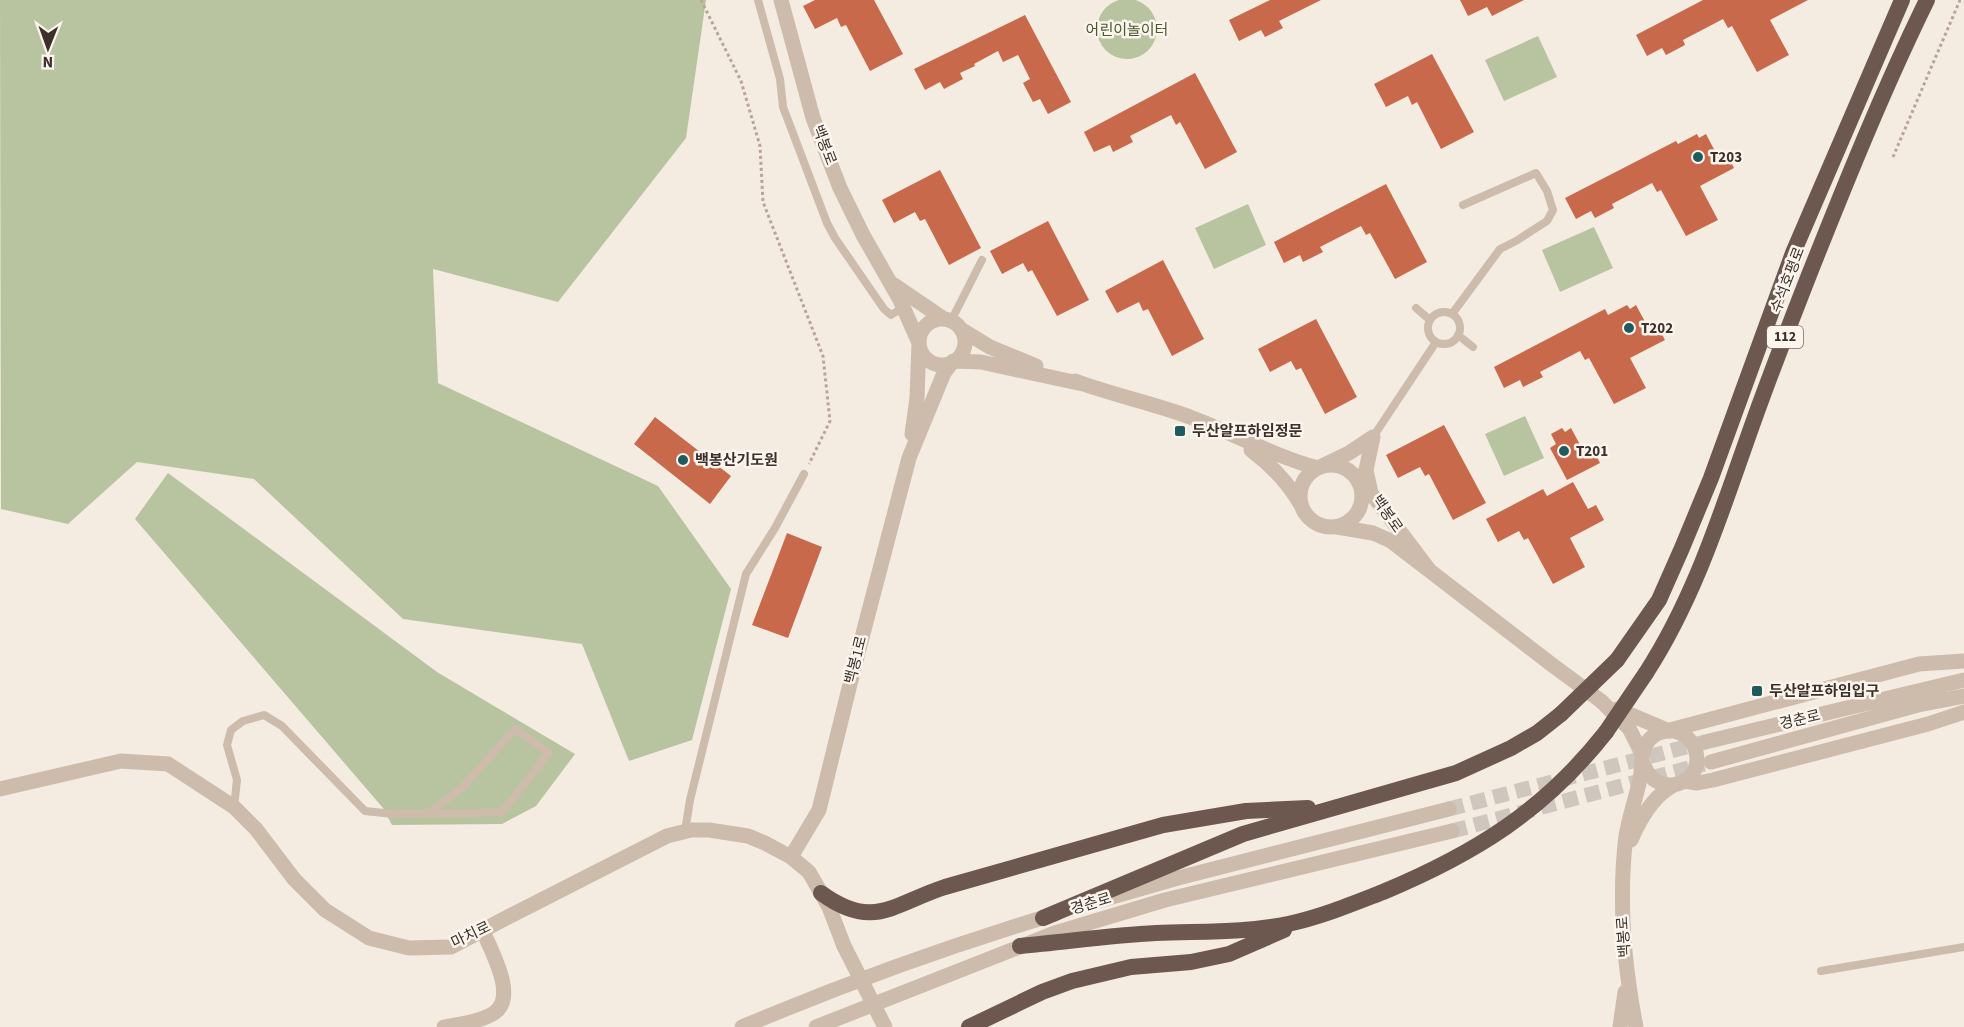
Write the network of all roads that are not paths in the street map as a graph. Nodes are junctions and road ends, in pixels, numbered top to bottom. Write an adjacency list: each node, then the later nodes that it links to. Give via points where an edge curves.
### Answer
1 (758, 0): 8 (lane, via 780,79 783,106 827,224 884,309 891,315)
2 (781, 0): 7 (street, 백봉로, via 813,118 863,236)
3 (1902, 0): 40 (highway, 수석호평로 / 112, bridge, via 1793,253 1678,558 1659,600 1617,660 1537,733 1485,761)
4 (1927, 0): 48 (highway, 수석호평로 / 112, bridge, via 1863,140 1762,397 1708,551 1665,644 1646,673 1606,732 1568,776 1493,837 1438,867)
5 (1463, 205): 10 (lane, via 1536,173 1552,210 1547,220 1500,249)
6 (982, 260): 12 (lane)
7 (889, 282): 8 (street, 백봉로); 12 (street, 백봉로)
8 (902, 308): 15 (street, 백봉로)
9 (1416, 308): 11 (lane)
10 (1452, 314): 11 (lane, via 1439,312); 13 (lane, via 1460,323)
11 (1430, 320): 14 (lane, via 1428,333)
12 (952, 324): 15 (street, via 936,320 929,323); 17 (street, via 964,337 963,351); 18 (street, 백봉로, via 1007,355)
13 (1458, 336): 14 (lane, via 1449,344); 16 (lane)
14 (1436, 342): 20 (lane)
15 (919, 344): 17 (street, via 932,362); 21 (street, 백봉1로)
16 (1473, 347)
17 (953, 361): 18 (street, 백봉로, via 981,362); 21 (street, 백봉1로, via 940,381)
18 (1083, 384): 19 (street, 백봉로)
19 (1222, 429): 22 (street, 백봉로, via 1273,453); 25 (street, 백봉로, via 1264,459)
20 (1373, 436): 22 (street); 27 (street, 백봉로, via 1366,470 1371,492)
21 (909, 458): 45 (street, 백봉1로, via 819,810)
22 (1318, 468): 24 (street, via 1338,465 1347,469 1361,485); 25 (street, via 1310,473 1300,490)
23 (804, 474): 43 (lane, via 746,574)
24 (1363, 496): 26 (street, via 1356,516); 27 (street, 백봉로)
25 (1302, 505): 26 (street, via 1317,524)
26 (1337, 527): 27 (street, 백봉로, via 1373,533 1391,541)
27 (1430, 571): 31 (street, 백봉로)
28 (1964, 661): 33 (street, via 1919,664)
29 (1964, 680): 34 (street, 경춘로)
30 (1964, 696): 36 (street, 경춘로)
31 (1601, 701): 33 (street, 백봉로); 35 (street, 백봉로, via 1629,728)
32 (1964, 712): 37 (street, via 1713,780)
33 (1669, 731): 35 (street, via 1651,737); 37 (street, via 1686,736 1696,751 1695,768)
34 (1705, 742)
35 (1642, 758): 37 (street, via 1652,779); 46 (street, 백봉로)
36 (1711, 762)
37 (1680, 783): 46 (street, via 1663,792 1650,808)
38 (4, 786): 39 (street, 마치로, via 121,761 168,764)
39 (234, 807): 42 (lane, via 237,780 226,746 231,729 264,715 282,726 365,811); 50 (street, 마치로, via 325,910 369,938 410,948 452,947)
40 (1336, 807): 47 (highway, via 1246,811 1163,825 922,894 872,914 836,904); 49 (highway, via 1243,834)
41 (1449, 809): 49 (street, 경춘로, via 1178,878)
42 (429, 813): 42 (lane, via 462,788 515,729 549,753 502,812)
43 (685, 831): 45 (street, 마치로, via 748,836); 50 (street, 마치로, via 667,836)
44 (1452, 831): 51 (street, 경춘로, via 1165,900)
45 (791, 857): 47 (street, 마치로, via 809,872)
46 (1624, 857): 53 (street, 백봉로)
47 (821, 893): 58 (street, 마치로, bridge)
48 (1318, 916): 51 (highway, via 1254,928); 59 (highway, via 1229,954 1131,967 1072,981)
49 (1043, 918): 56 (street, 경춘로, via 815,996)
50 (483, 931): 55 (street, via 503,982 505,999 495,1013)
51 (1020, 946): 57 (street, 경춘로)
52 (1964, 947): 54 (lane)
53 (1626, 968): 60 (street); 61 (street)
54 (1821, 971)
55 (444, 1027)
56 (742, 1027)
57 (816, 1027)
58 (885, 1027)
59 (969, 1027)
60 (1620, 1027)
61 (1636, 1027)

